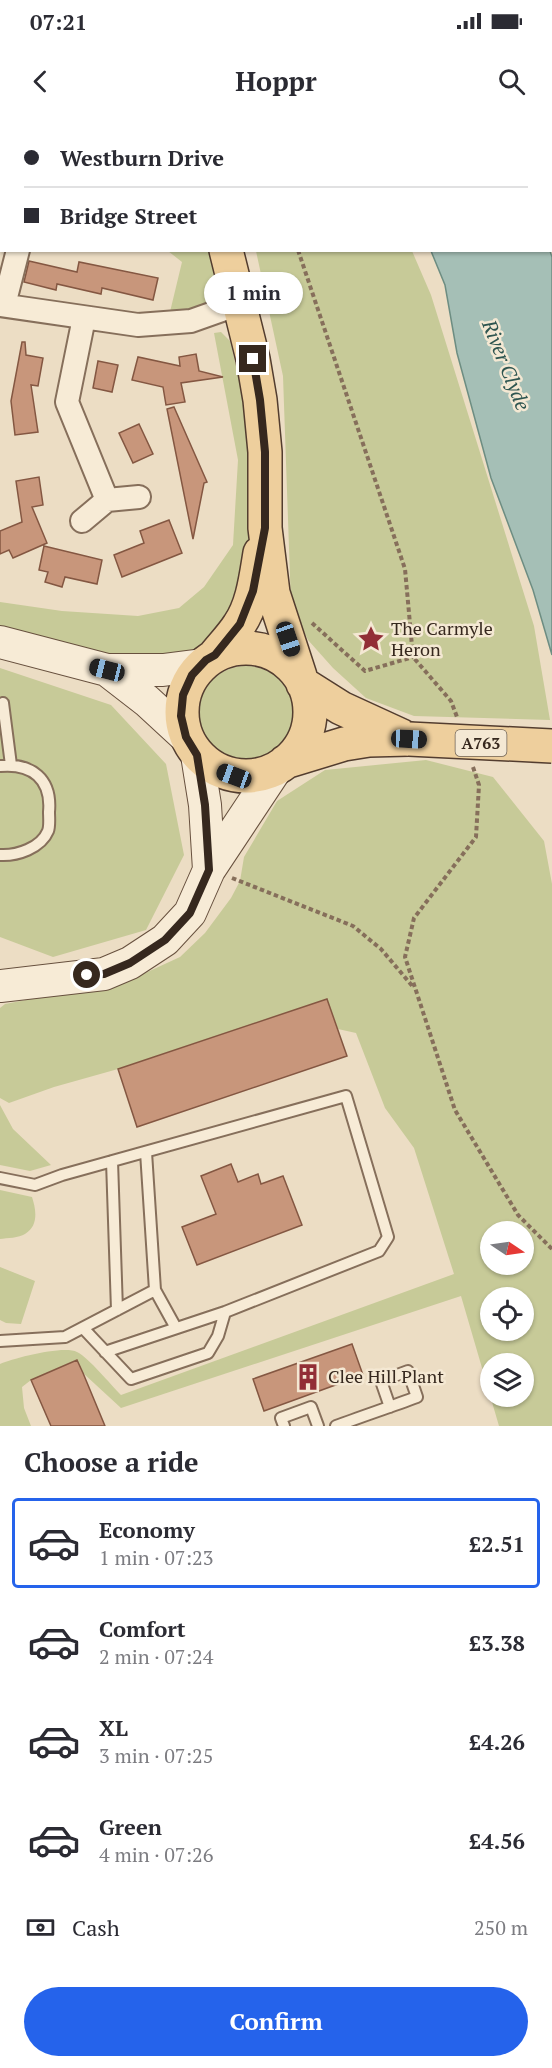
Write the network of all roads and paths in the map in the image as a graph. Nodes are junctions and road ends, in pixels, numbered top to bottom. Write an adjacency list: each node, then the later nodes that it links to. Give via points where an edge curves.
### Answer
1 (17, 252): 4 (street)
2 (226, 252): 3 (main road)
3 (239, 304): 5 (street, via 191,321 138,325); 9 (main road, via 260,400)
4 (2, 305): 5 (street)
5 (84, 318): 7 (street, via 67,402)
6 (139, 497): 7 (street)
7 (107, 500): 8 (street)
8 (82, 521)
9 (265, 528): 13 (main road, via 253,591 240,624); 15 (main road, via 273,592)
10 (309, 617): 12 (path, via 313,627 365,671)
11 (0, 642): 14 (street)
12 (413, 657)
13 (208, 660): 14 (street, via 162,670); 15 (main road, via 225,650 246,646 267,650 285,660); 18 (main road, via 192,675 183,695 181,716)
14 (107, 670): 18 (street, via 147,701)
15 (302, 680): 17 (main road, A763, via 340,708); 21 (main road, via 310,717 305,737 293,756)
16 (3, 703): 20 (lane)
17 (409, 739): 19 (main road, A763, bridge); 21 (main road, A763, via 344,744)
18 (192, 746): 21 (main road, via 214,769 234,776 256,776); 23 (street, via 205,805)
19 (552, 746)
20 (6, 765): 22 (lane, via 27,767 42,778 51,798 48,831 31,850)
21 (280, 765): 23 (street)
22 (0, 855)
23 (209, 870): 24 (street, via 190,913 165,940 130,963 104,974); 25 (path, via 354,926 381,949)
24 (0, 986)
25 (416, 990)
26 (146, 1152): 27 (lane); 29 (lane); 31 (lane, via 346,1096 388,1237 379,1251)
27 (112, 1161): 28 (lane, via 35,1185); 30 (lane)
28 (0, 1178)
29 (155, 1290): 30 (lane); 33 (lane)
30 (117, 1310): 32 (lane)
31 (225, 1312): 33 (lane); 35 (lane, via 208,1353 131,1379)
32 (83, 1328): 34 (lane, via 65,1337); 35 (lane)
33 (176, 1328): 35 (lane)
34 (0, 1341)
35 (105, 1352)
36 (390, 1407): 37 (lane)
37 (360, 1423): 40 (lane)
38 (284, 1426): 39 (lane, via 281,1418 311,1407)
39 (318, 1426)
40 (336, 1426)

